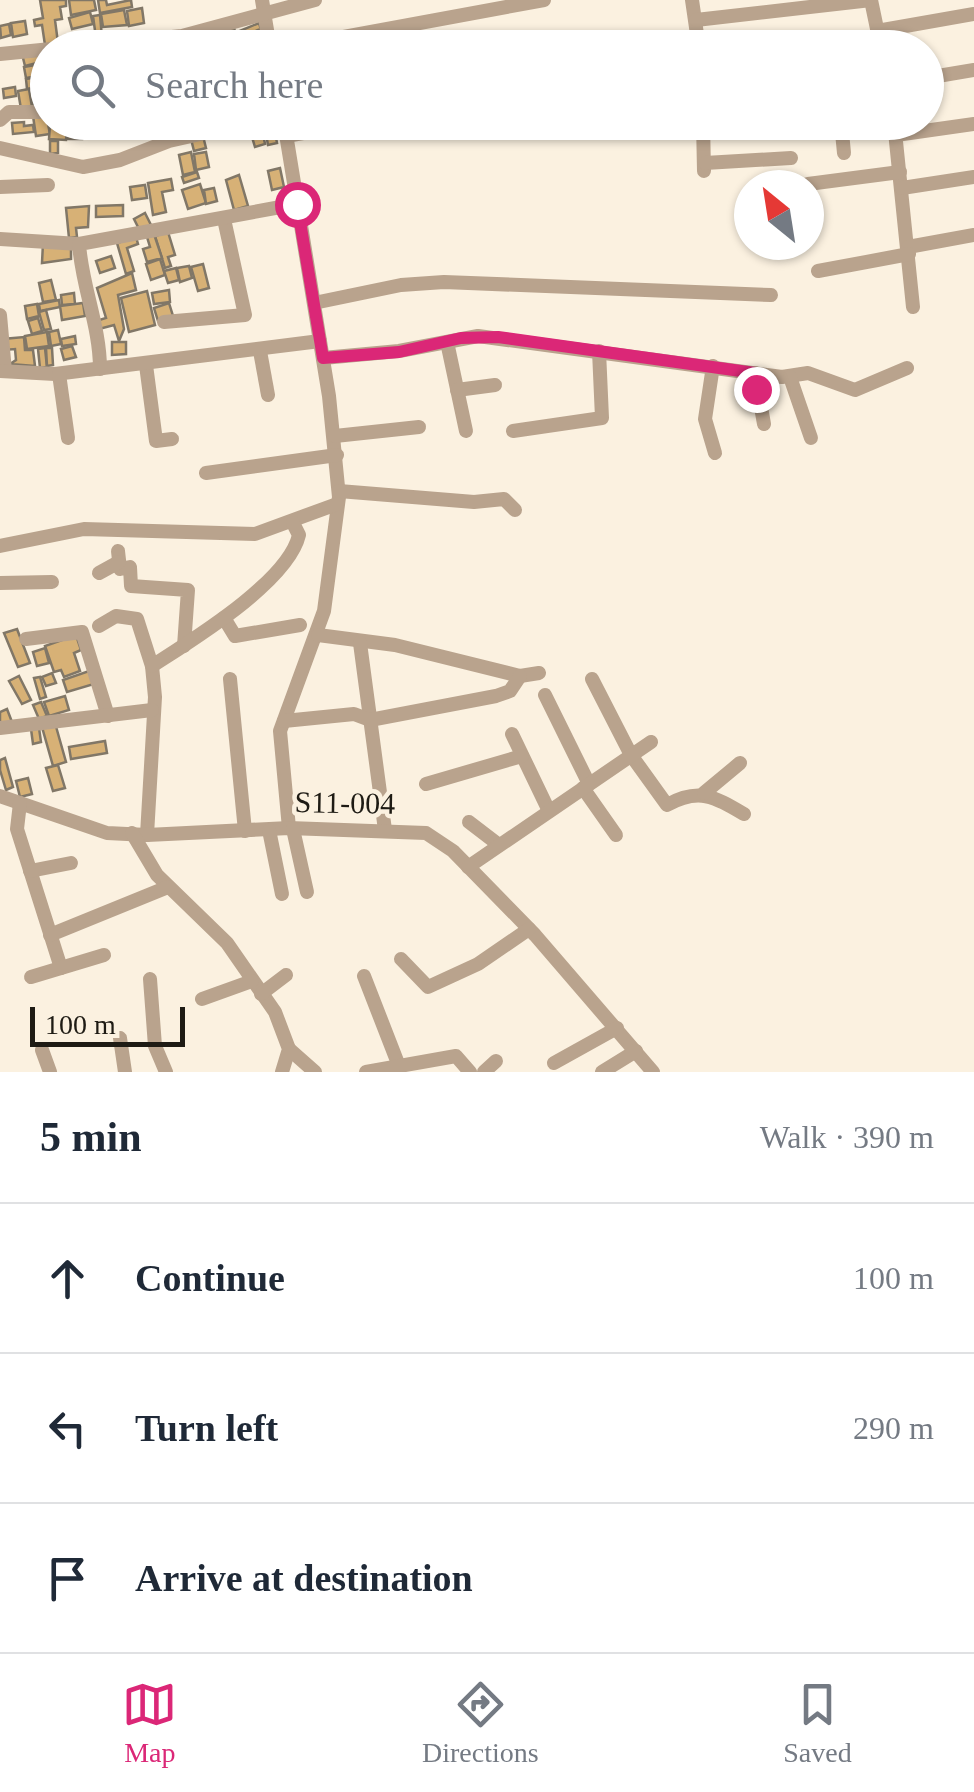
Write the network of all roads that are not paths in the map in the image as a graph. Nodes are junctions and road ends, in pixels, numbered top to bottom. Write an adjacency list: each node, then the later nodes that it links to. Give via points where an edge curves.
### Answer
1 (262, 0): 7 (street)
2 (315, 0): 7 (street)
3 (544, 0): 11 (street)
4 (692, 0): 8 (street)
5 (870, 0): 8 (street); 13 (street)
6 (974, 14): 14 (street)
7 (265, 16): 9 (street); 10 (street)
8 (696, 20): 12 (street)
9 (207, 30)
10 (267, 30)
11 (382, 30)
12 (697, 30)
13 (877, 30)
14 (918, 30)
15 (30, 52): 16 (street)
16 (0, 54)
17 (974, 70): 18 (street)
18 (944, 75)
19 (30, 112): 20 (street, via 9,112)
20 (0, 120)
21 (974, 124): 22 (street)
22 (944, 126)
23 (172, 140): 28 (street, via 83,168)
24 (287, 140): 37 (street)
25 (704, 140): 30 (street, via 705,167)
26 (843, 140): 29 (street)
27 (896, 140): 31 (street)
28 (0, 148)
29 (844, 152)
30 (790, 158)
31 (900, 172): 33 (street); 36 (street)
32 (974, 177): 36 (street)
33 (824, 182)
34 (48, 185): 35 (street)
35 (0, 186)
36 (902, 188): 42 (street)
37 (297, 204): 38 (street); 45 (street)
38 (224, 219): 41 (street); 48 (street, via 244,315)
39 (974, 235): 42 (street)
40 (0, 239): 41 (street)
41 (79, 244): 57 (street)
42 (908, 250): 43 (street); 46 (street)
43 (818, 271)
44 (770, 295): 45 (street, via 444,282)
45 (314, 303): 49 (street)
46 (913, 307)
47 (0, 315): 58 (street)
48 (164, 322)
49 (320, 341): 51 (street); 53 (street)
50 (447, 342): 52 (street, via 498,337); 53 (street); 63 (street)
51 (260, 351): 54 (street); 64 (street)
52 (599, 351): 55 (street); 68 (street, via 602,418)
53 (323, 358): 69 (street)
54 (146, 365): 57 (street); 72 (street, via 156,441)
55 (714, 366): 59 (street); 73 (street, via 705,418)
56 (907, 368): 61 (street, via 854,390 808,372)
57 (100, 369): 60 (street)
58 (3, 371): 60 (street)
59 (755, 373): 61 (street); 65 (street)
60 (59, 374): 70 (street)
61 (790, 377): 71 (street)
62 (495, 385): 63 (street)
63 (457, 390): 67 (street)
64 (268, 395)
65 (764, 424)
66 (419, 427): 69 (street)
67 (466, 430)
68 (512, 431)
69 (335, 436): 74 (street)
70 (68, 438)
71 (812, 438)
72 (172, 440)
73 (716, 454)
74 (337, 455): 75 (street); 76 (street)
75 (206, 472)
76 (338, 498): 77 (street, via 504,499); 78 (street); 86 (street)
77 (514, 510)
78 (293, 523): 79 (street, via 240,536 84,529); 83 (street, via 299,535 294,549)
79 (0, 546)
80 (98, 573): 89 (street, via 119,556 120,569 130,567 130,586 188,590)
81 (52, 582): 82 (street)
82 (0, 584)
83 (224, 618): 84 (street, via 236,636); 89 (street)
84 (300, 625)
85 (99, 626): 90 (street, via 116,616 136,618)
86 (318, 634): 88 (street); 99 (street)
87 (26, 639): 97 (street, via 82,632)
88 (360, 643): 92 (street); 98 (street)
89 (184, 646): 90 (street)
90 (152, 666): 96 (street)
91 (540, 674): 92 (street)
92 (520, 676): 98 (street, via 510,691 496,696)
93 (230, 679): 117 (street)
94 (592, 680): 104 (street)
95 (546, 695): 107 (street)
96 (152, 710): 97 (street); 118 (street)
97 (108, 716): 100 (street)
98 (370, 720): 99 (street, via 354,714); 116 (street)
99 (284, 721): 114 (street, via 280,752)
100 (0, 728)
101 (512, 734): 103 (street)
102 (651, 742): 104 (street)
103 (522, 756): 106 (street); 111 (street)
104 (631, 756): 107 (street); 108 (street, via 668,806)
105 (740, 763): 108 (street)
106 (426, 784)
107 (586, 786): 111 (street); 119 (street)
108 (704, 793): 112 (street)
109 (0, 796): 110 (street, S11-004)
110 (20, 804): 118 (street, S11-004, via 73,824); 123 (street, via 18,829)
111 (549, 812): 120 (street)
112 (744, 814)
113 (469, 822): 120 (street)
114 (292, 828): 115 (street, S11-004); 116 (street, S11-004); 125 (street)
115 (269, 830): 117 (street, S11-004); 126 (street)
116 (385, 830): 122 (street, S11-004, via 426,834)
117 (245, 831): 118 (street, S11-004)
118 (140, 834): 124 (street)
119 (616, 835)
120 (500, 845): 122 (street)
121 (71, 863): 123 (street)
122 (468, 866): 127 (street, S11-004)
123 (30, 871): 128 (street)
124 (168, 887): 128 (street); 136 (street, via 227,943)
125 (307, 892)
126 (282, 894)
127 (528, 929): 130 (street, via 478,964 428,987); 139 (street, S11-004)
128 (50, 935): 131 (street)
129 (104, 955): 131 (street)
130 (401, 959)
131 (61, 968): 134 (street)
132 (286, 975): 137 (street)
133 (364, 976): 145 (street)
134 (31, 977)
135 (150, 979): 148 (street, via 155,1046)
136 (252, 981): 137 (street); 138 (street)
137 (261, 994): 142 (street)
138 (202, 999)
139 (617, 1028): 143 (street, S11-004); 144 (street)
140 (120, 1038): 147 (street)
141 (42, 1050): 146 (street)
142 (289, 1050): 149 (street); 150 (street)
143 (636, 1051): 153 (street); 154 (street, S11-004)
144 (554, 1063)
145 (399, 1066): 151 (street); 152 (street, via 456,1056)
146 (50, 1072)
147 (125, 1072)
148 (166, 1072)
149 (282, 1072)
150 (316, 1072)
151 (366, 1072)
152 (470, 1072)
153 (602, 1072)
154 (653, 1072)

